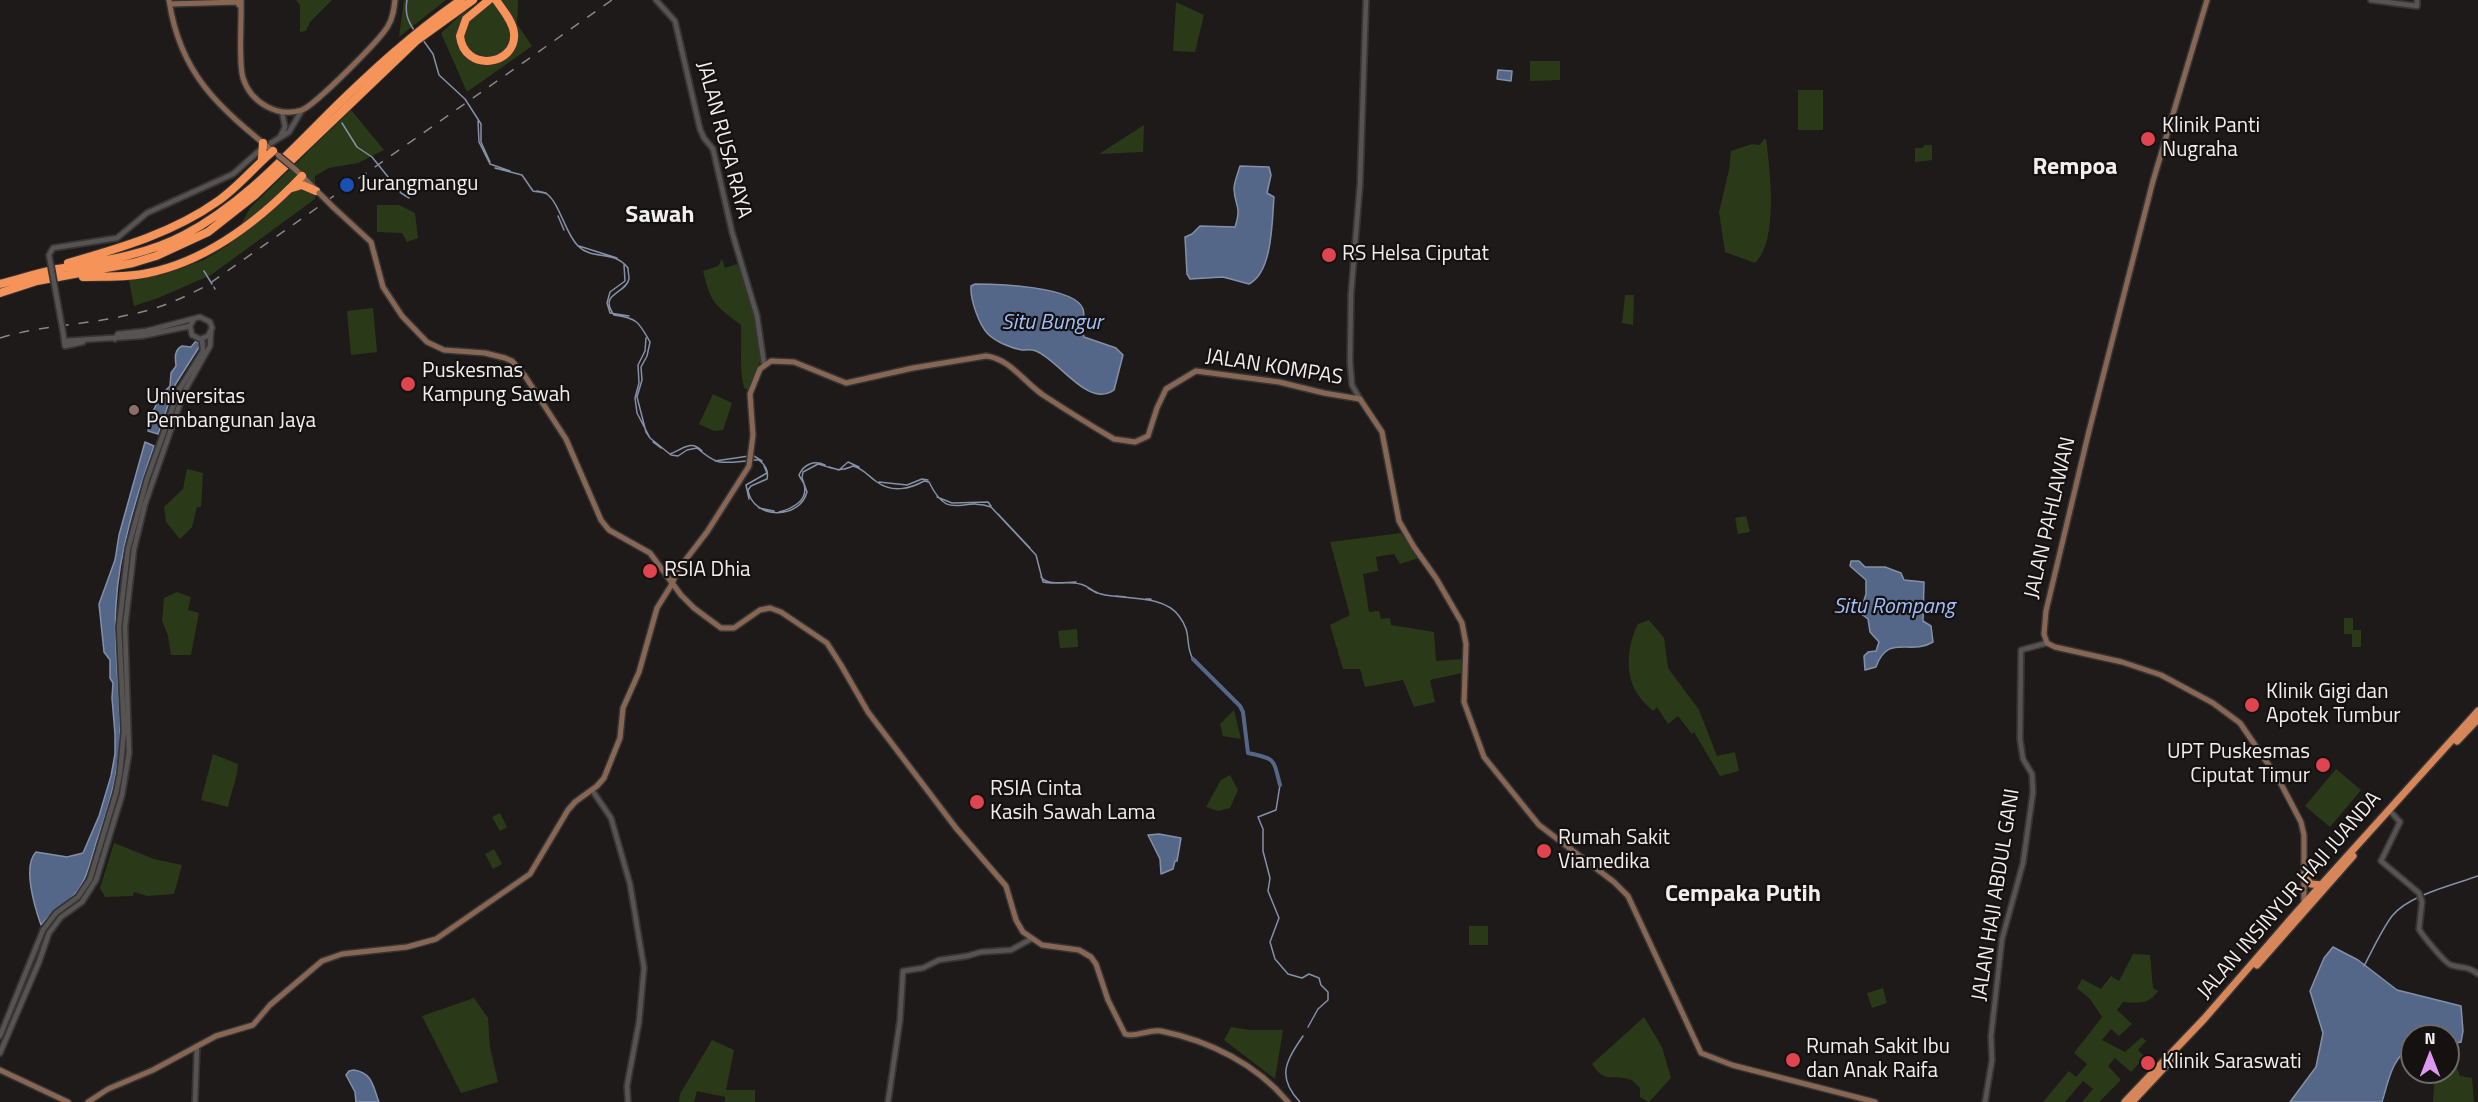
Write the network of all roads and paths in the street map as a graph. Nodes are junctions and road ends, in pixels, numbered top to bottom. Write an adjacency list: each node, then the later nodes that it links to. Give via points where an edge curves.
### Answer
1 (395, 0): 15 (main road, via 383,33)
2 (461, 0): 13 (highway)
3 (473, 0): 13 (highway)
4 (489, 0): 11 (highway, via 470,14 461,29 462,46 474,59 494,60 511,47 514,32)
5 (656, 0): 31 (street, JALAN RUSA RAYA, via 675,21 698,122 713,148 756,316)
6 (1366, 0): 32 (street, via 1350,362 1352,385)
7 (2207, 0): 35 (main road, JALAN PAHLAWAN, via 2153,181 2091,422 2046,611 2043,634)
8 (2371, 0): 12 (street)
9 (240, 1): 10 (main road); 16 (main road, via 242,69 247,86 259,102)
10 (169, 2): 18 (main road, via 182,51 204,86 230,116)
11 (498, 3)
12 (2417, 3)
13 (424, 30): 14 (highway)
14 (414, 39): 22 (highway, via 351,92 270,171 203,225 131,255); 23 (highway, via 255,195 208,232 156,256)
15 (302, 110): 16 (main road); 17 (street, via 289,132)
16 (282, 112): 17 (street, via 285,126)
17 (277, 140): 18 (street)
18 (269, 149): 19 (main road, bridge); 22 (highway, via 219,200 185,222); 29 (street, bridge, via 230,177 147,213 115,238 53,248 49,255 65,344)
19 (299, 173): 20 (highway); 21 (main road)
20 (290, 189): 21 (highway, via 302,185); 23 (highway, via 214,247 171,267 145,274)
21 (318, 192): 34 (main road, bridge, via 371,242 383,286 402,316 427,342 444,350 485,353 512,361 566,439 601,520 609,530 650,553)
22 (59, 269): 24 (highway)
23 (65, 277): 25 (highway)
24 (0, 284)
25 (0, 293)
26 (194, 319): 27 (street); 28 (street, via 206,318); 29 (street, via 118,334)
27 (190, 326): 29 (street); 30 (street, via 194,336)
28 (211, 331): 30 (street); 33 (street, via 210,346 187,383)
29 (115, 339)
30 (202, 339): 33 (street, via 203,351 179,390)
31 (764, 364): 32 (main road, JALAN KOMPAS, via 794,362 846,383 991,357 1008,365 1041,394 1114,439 1135,442 1148,436 1166,389 1196,371 1279,382); 34 (main road, via 750,394 751,458)
32 (1360, 399): 55 (main road, via 1382,432 1399,521 1462,623 1466,644 1465,707 1490,766 1539,825 1628,896 1701,1053 1732,1065)
33 (163, 444): 45 (street, via 138,504 124,570 119,654 124,731 116,793 90,879 78,897 56,913 43,930); 47 (street, via 131,569 125,627 129,753 122,795 96,880 82,902 61,917 49,933)
34 (672, 584): 38 (main road, via 657,608 639,672 625,700 612,762); 43 (main road, via 694,608 721,628 735,628 760,610 770,608 827,644 868,712 956,828 1006,886 1016,920)
35 (2047, 643): 40 (main road, via 2161,675 2237,720 2298,814 2304,835); 56 (street, JALAN HAJI ABDUL GANI, via 2021,650 2020,739 2023,759 2032,774 2033,792 2024,863 2002,939)
36 (2478, 711): 41 (highway, JALAN INSINYUR HAJI JUANDA)
37 (2478, 719): 39 (highway, JALAN INSINYUR HAJI JUANDA)
38 (592, 790): 46 (main road, via 568,810 530,874 445,934 407,947 342,954 322,961 252,1025 224,1032); 52 (street, via 611,818 628,875 644,968)
39 (2391, 812): 42 (highway, JALAN INSINYUR HAJI JUANDA); 44 (street, via 2400,822 2381,861 2421,897 2422,934 2446,963 2465,966)
40 (2303, 876): 41 (highway, via 2311,884); 42 (main road)
41 (2322, 885): 42 (highway, JALAN INSINYUR HAJI JUANDA)
42 (2305, 907): 57 (highway, JALAN INSINYUR HAJI JUANDA); 58 (highway, JALAN INSINYUR HAJI JUANDA)
43 (1031, 939): 53 (street, via 1011,950 939,960 903,971); 54 (main road, via 1042,945 1079,950 1091,957 1125,1034 1157,1030 1230,1055 1266,1078)
44 (2478, 974)
45 (0, 1036)
46 (197, 1046): 50 (main road); 51 (street)
47 (0, 1053)
48 (0, 1070): 49 (main road)
49 (68, 1102)
50 (88, 1102)
51 (195, 1102)
52 (628, 1102)
53 (888, 1102)
54 (1288, 1102)
55 (1875, 1102)
56 (1985, 1102)
57 (2125, 1102)
58 (2132, 1102)

